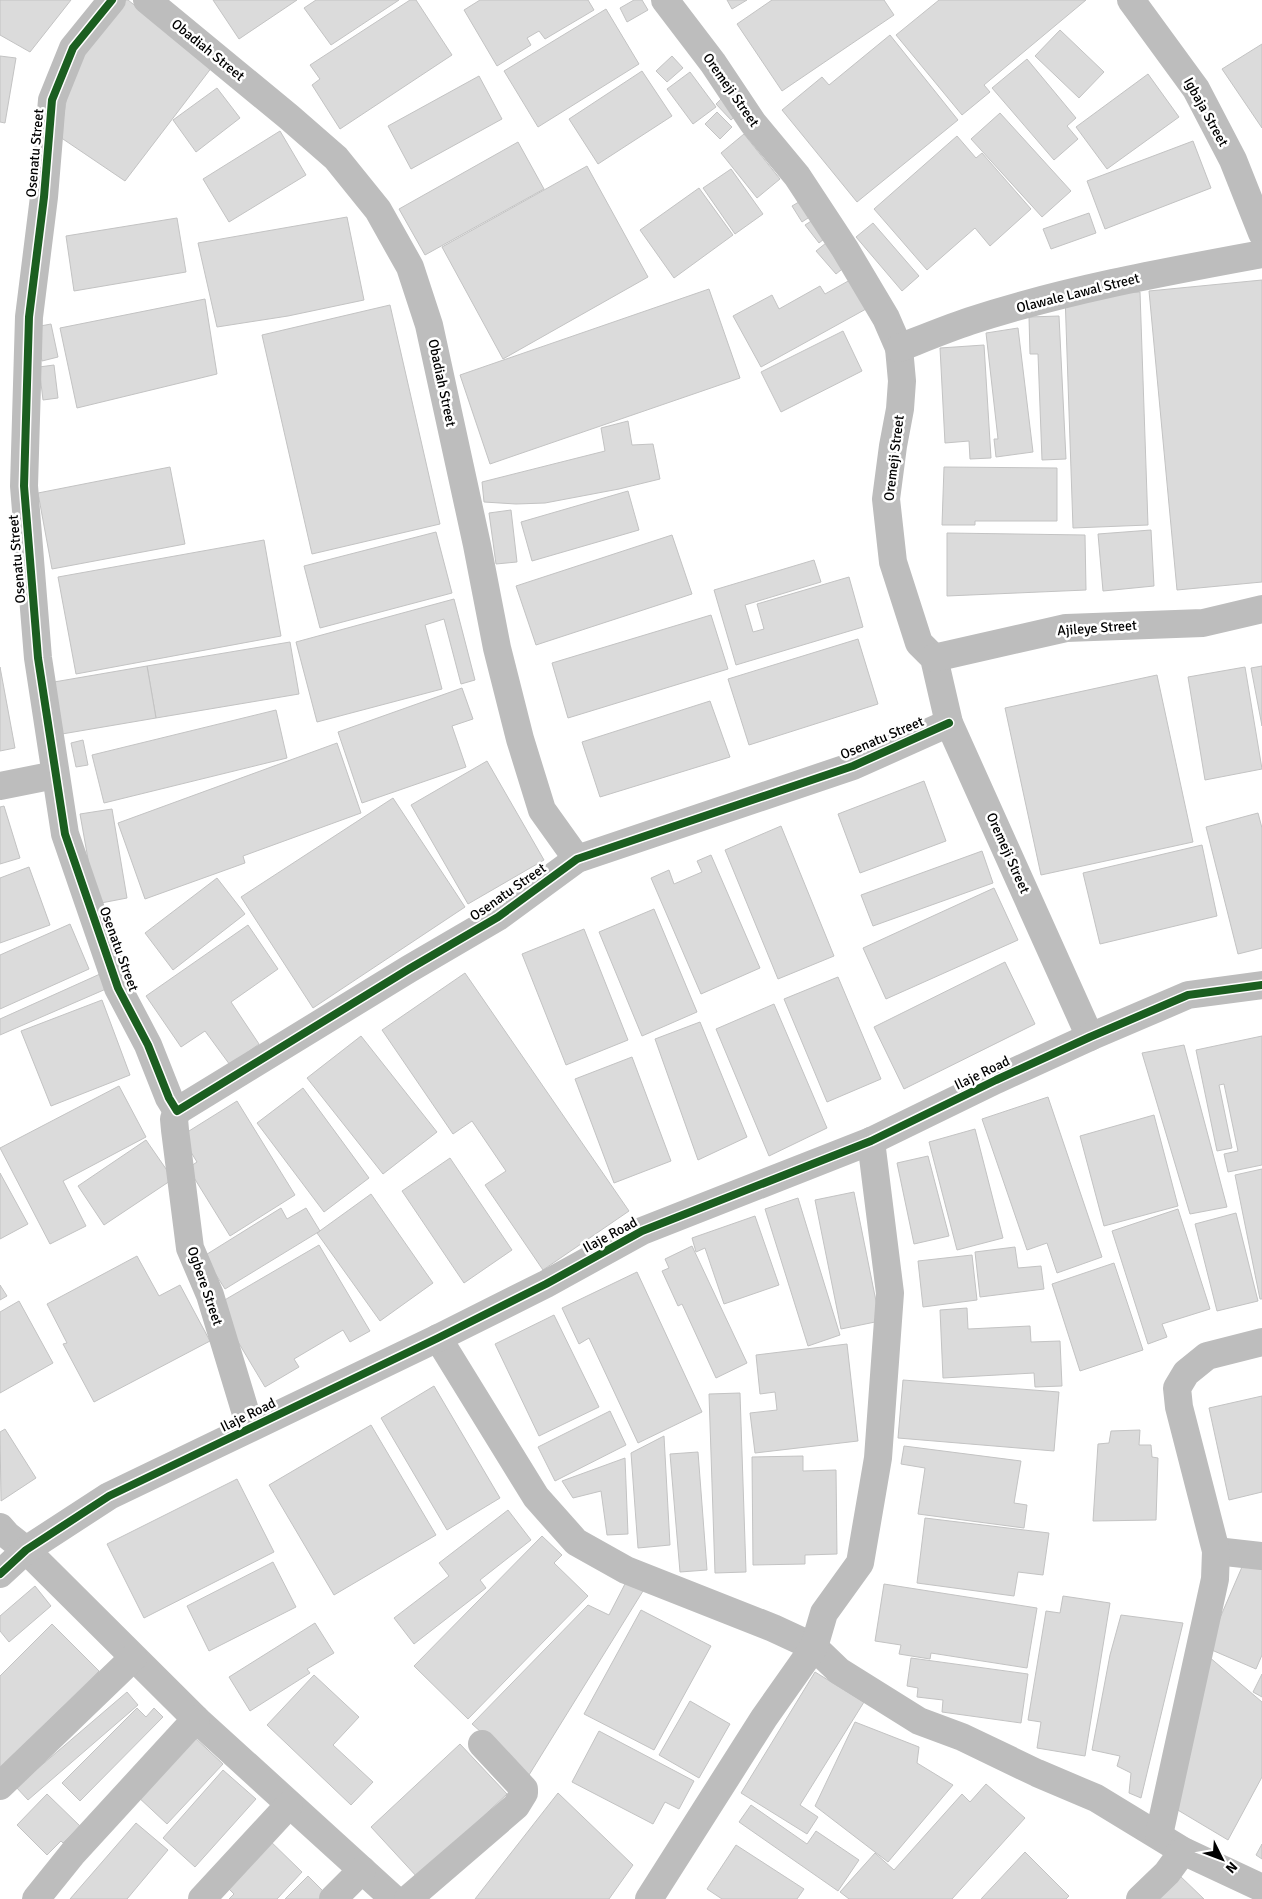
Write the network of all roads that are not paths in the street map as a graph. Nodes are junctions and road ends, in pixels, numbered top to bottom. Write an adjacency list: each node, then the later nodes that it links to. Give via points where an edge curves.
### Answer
1 (112, 0): 11 (street, Osenatu Street, via 73,48 52,100 29,317 24,486 38,658)
2 (147, 0): 13 (street, Obadiah Street, via 336,158 378,210 410,267 429,325 497,648 520,739 542,810)
3 (665, 0): 7 (street, Oremeji Street, via 753,123 797,176 886,318)
4 (1132, 0): 5 (street, Igbaja Street, via 1196,89 1233,160)
5 (1262, 233)
6 (1262, 254): 7 (street, Olawale Lawal Street, via 1059,296 970,321)
7 (899, 348): 9 (street, Oremeji Street, via 900,409 886,499 894,562 919,642)
8 (1262, 609): 9 (street, Ajileye Street, via 1203,623 1066,628)
9 (934, 658): 10 (street, Oremeji Street)
10 (949, 723): 13 (street, Osenatu Street, via 853,766); 15 (street, Oremeji Street)
11 (55, 775): 12 (street); 16 (street, Osenatu Street, via 65,834 118,988 148,1045)
12 (0, 786)
13 (577, 858): 16 (street, Osenatu Street, via 498,917)
14 (1262, 985): 15 (street, Ilaje Road, via 1188,995)
15 (1090, 1036): 17 (street, Ilaje Road)
16 (176, 1111): 20 (street, Ogbere Street, via 174,1130 190,1248 210,1295)
17 (871, 1141): 18 (street, Ilaje Road, via 642,1231); 26 (street, via 890,1293 878,1458 860,1563 824,1613)
18 (438, 1338): 20 (street, Ilaje Road); 26 (street, via 536,1497 576,1542 626,1570)
19 (1262, 1342): 23 (street, via 1207,1356 1186,1373 1177,1388)
20 (250, 1428): 22 (street, Ilaje Road, via 109,1496)
21 (0, 1527): 22 (street)
22 (26, 1550): 25 (street, Ilaje Road); 27 (street)
23 (1216, 1551): 24 (street); 32 (street, via 1215,1579)
24 (1262, 1556)
25 (0, 1574)
26 (814, 1647): 32 (street, via 840,1671 919,1721 1096,1798); 41 (street, via 764,1718)
27 (133, 1658): 28 (street); 30 (street)
28 (196, 1719): 31 (street); 36 (street, via 73,1853)
29 (482, 1744): 40 (street, via 524,1789 524,1794 516,1806)
30 (0, 1786)
31 (289, 1805): 34 (street); 37 (street)
32 (1159, 1835): 33 (street)
33 (1183, 1851): 35 (street); 42 (street, via 1167,1873)
34 (362, 1870): 38 (street); 39 (street)
35 (1262, 1888)
36 (36, 1899)
37 (202, 1899)
38 (333, 1899)
39 (394, 1899)
40 (408, 1899)
41 (649, 1899)
42 (1140, 1899)

